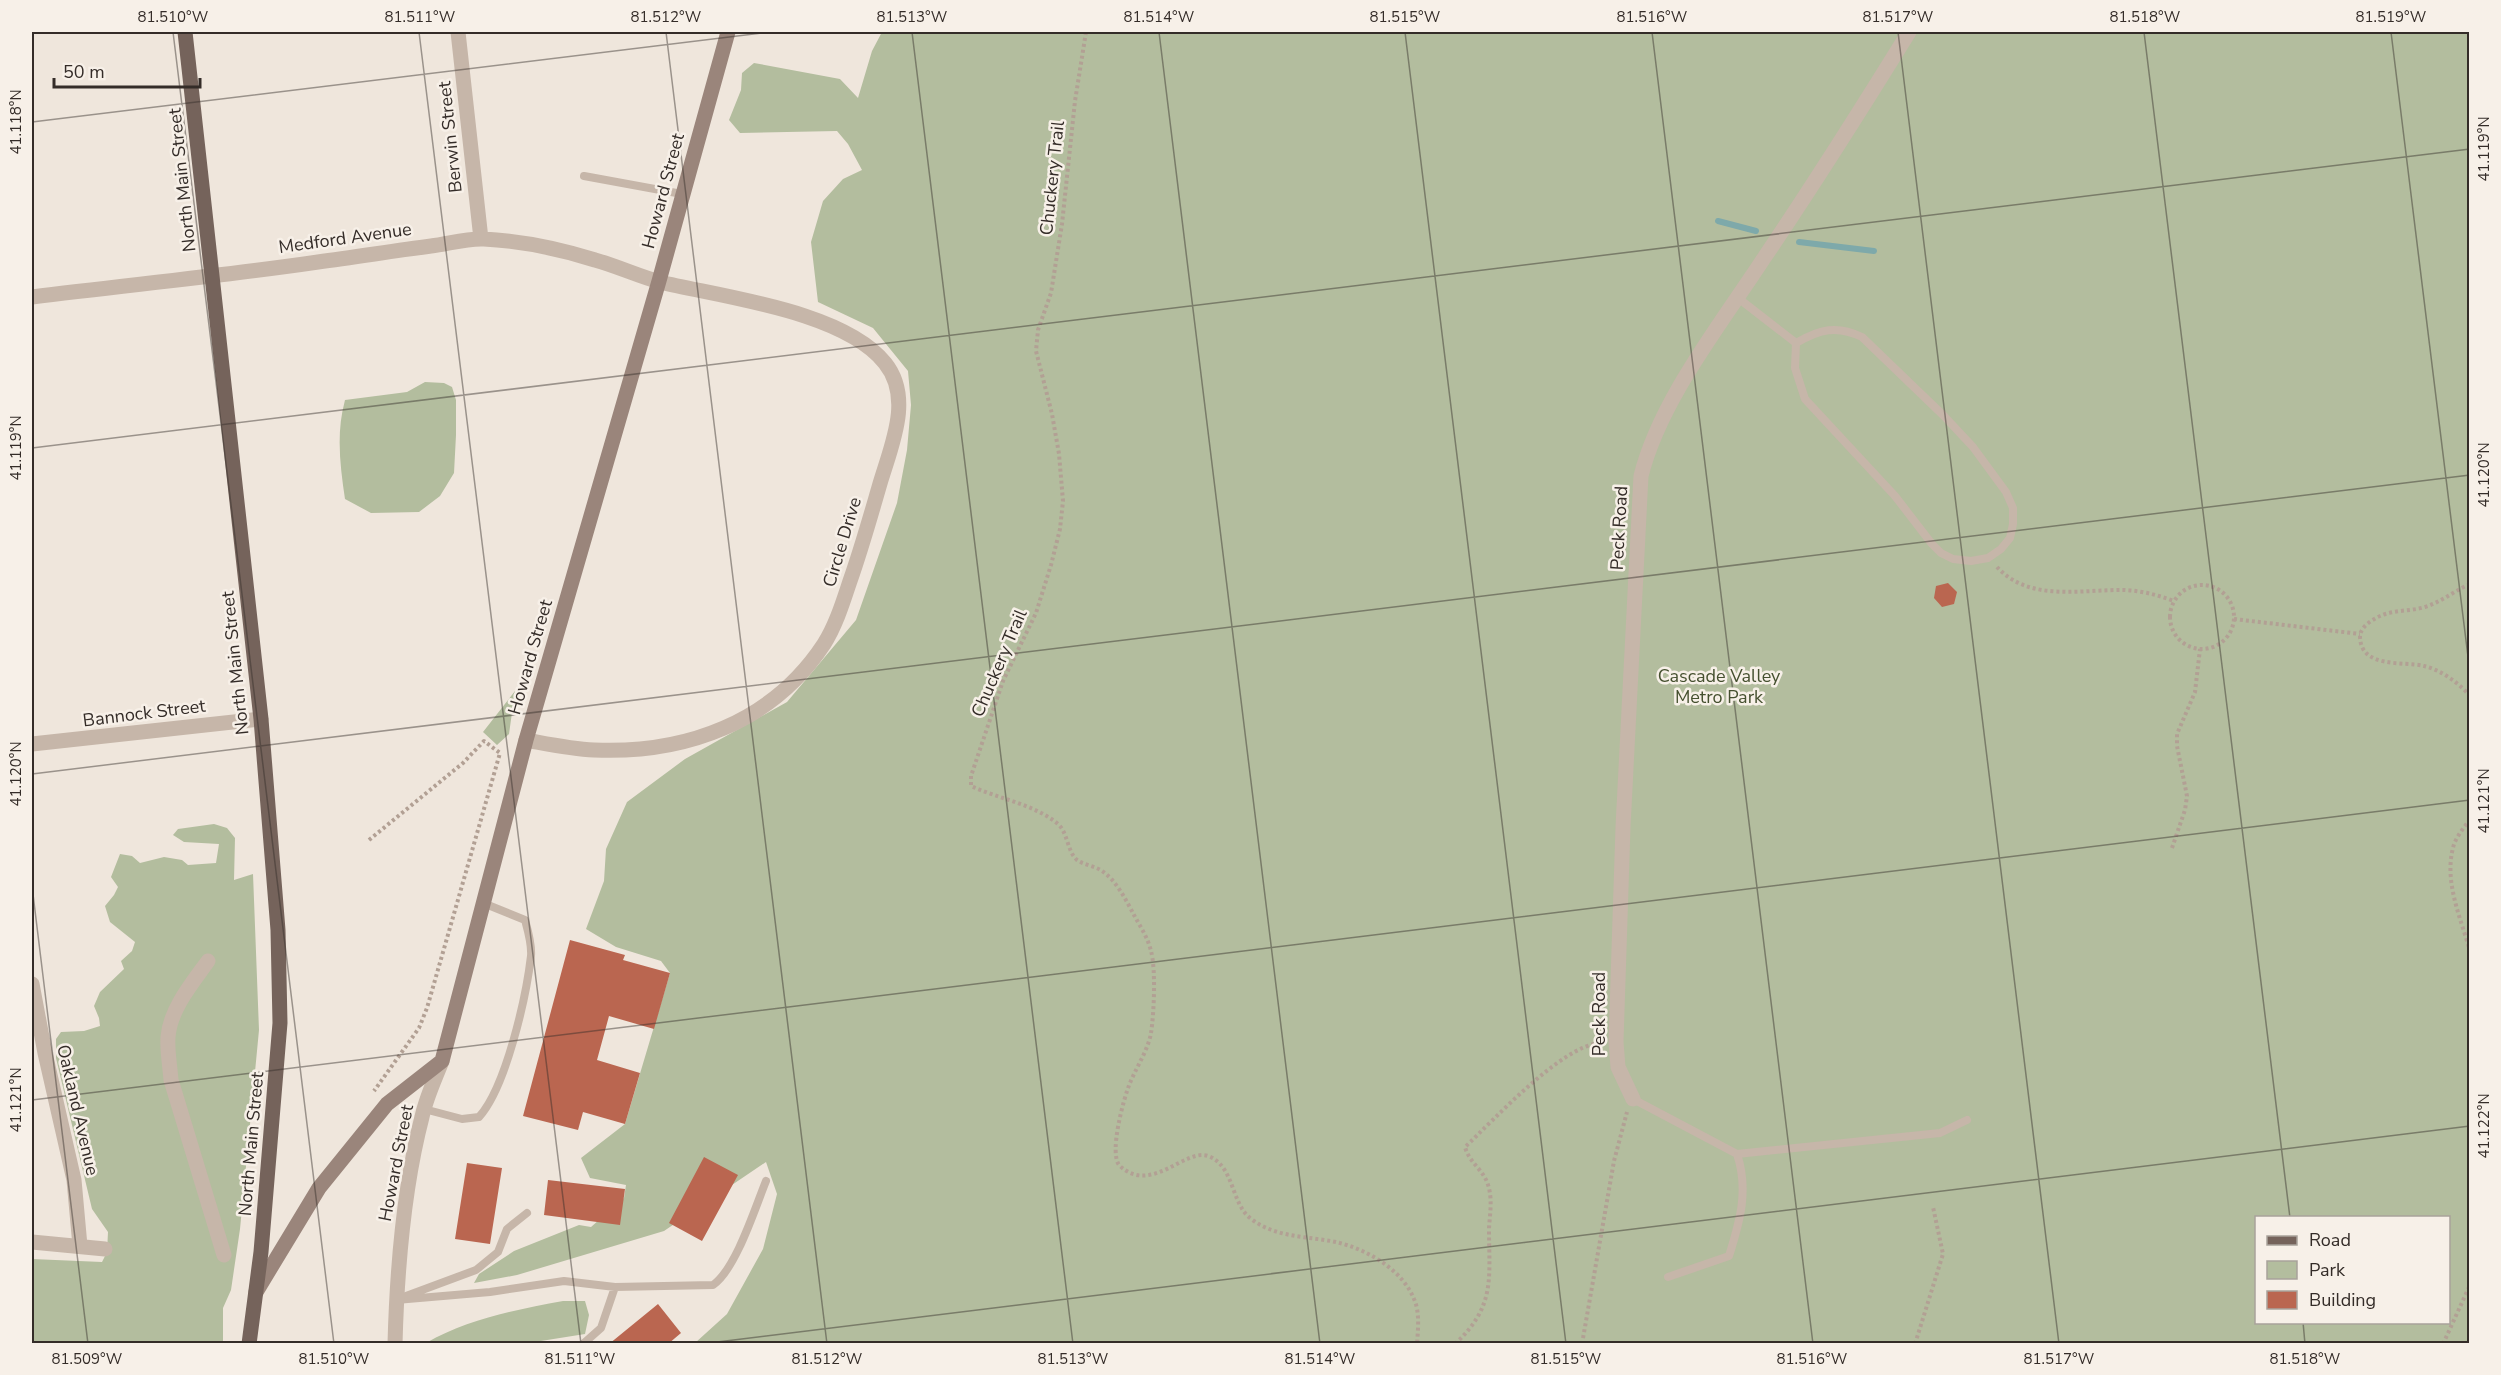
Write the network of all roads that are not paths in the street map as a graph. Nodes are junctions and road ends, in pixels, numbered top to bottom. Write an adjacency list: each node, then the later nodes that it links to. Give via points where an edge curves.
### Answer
1 (185, 32): 8 (main road, North Main Street)
2 (458, 32): 7 (street, Berwin Street)
3 (728, 32): 6 (main road, Howard Street)
4 (1909, 32): 11 (street, Peck Road)
5 (584, 176): 6 (lane)
6 (682, 194): 9 (main road, Howard Street)
7 (481, 239): 8 (street, Medford Avenue); 9 (street, Medford Avenue, via 549,248)
8 (212, 275): 10 (street, Medford Avenue); 13 (main road, North Main Street)
9 (659, 281): 14 (main road, Howard Street); 14 (street, Circle Drive, via 768,305 831,326 885,362 898,391 897,422 867,531 825,642 794,680 753,714 709,735 680,743 620,750 589,750)
10 (32, 297)
11 (1738, 298): 12 (lane); 20 (street, Peck Road, via 1666,412 1641,476 1616,1042 1618,1067)
12 (1796, 343): 12 (lane, via 1795,368 1805,399 1895,496 1932,544 1953,559 1971,561 1988,558 2001,549 2010,538 2013,508 2000,483 1912,384 1863,337 1845,329 1810,335)
13 (261, 719): 15 (street, Bannock Street); 32 (main road, North Main Street, via 275,874 280,1023)
14 (526, 740): 16 (main road, Howard Street)
15 (32, 744)
16 (483, 903): 19 (main road, Howard Street); 21 (lane, via 525,920 529,933 531,954 516,1034 490,1106 479,1117 462,1119)
17 (208, 961): 29 (street, via 172,1019 168,1050 171,1080)
18 (32, 984): 27 (street, Oakland Avenue, via 74,1180)
19 (442, 1061): 21 (street, Howard Street); 32 (main road, via 387,1104 333,1171 298,1220)
20 (1633, 1099): 23 (lane)
21 (424, 1109): 33 (street, Howard Street, via 404,1216)
22 (1967, 1120): 23 (lane, via 1941,1133)
23 (1737, 1154): 30 (lane, via 1744,1194 1729,1256)
24 (766, 1181): 31 (lane, via 722,1278 712,1285)
25 (526, 1213): 33 (lane, via 507,1229 498,1252 476,1270)
26 (32, 1242): 27 (street)
27 (80, 1246): 28 (street)
28 (105, 1249)
29 (224, 1255)
30 (1668, 1277)
31 (615, 1287): 33 (lane, via 564,1281); 36 (lane, via 600,1328)
32 (256, 1292): 34 (main road, North Main Street)
33 (396, 1300): 35 (street, Howard Street)
34 (249, 1344)
35 (394, 1344)
36 (584, 1344)

